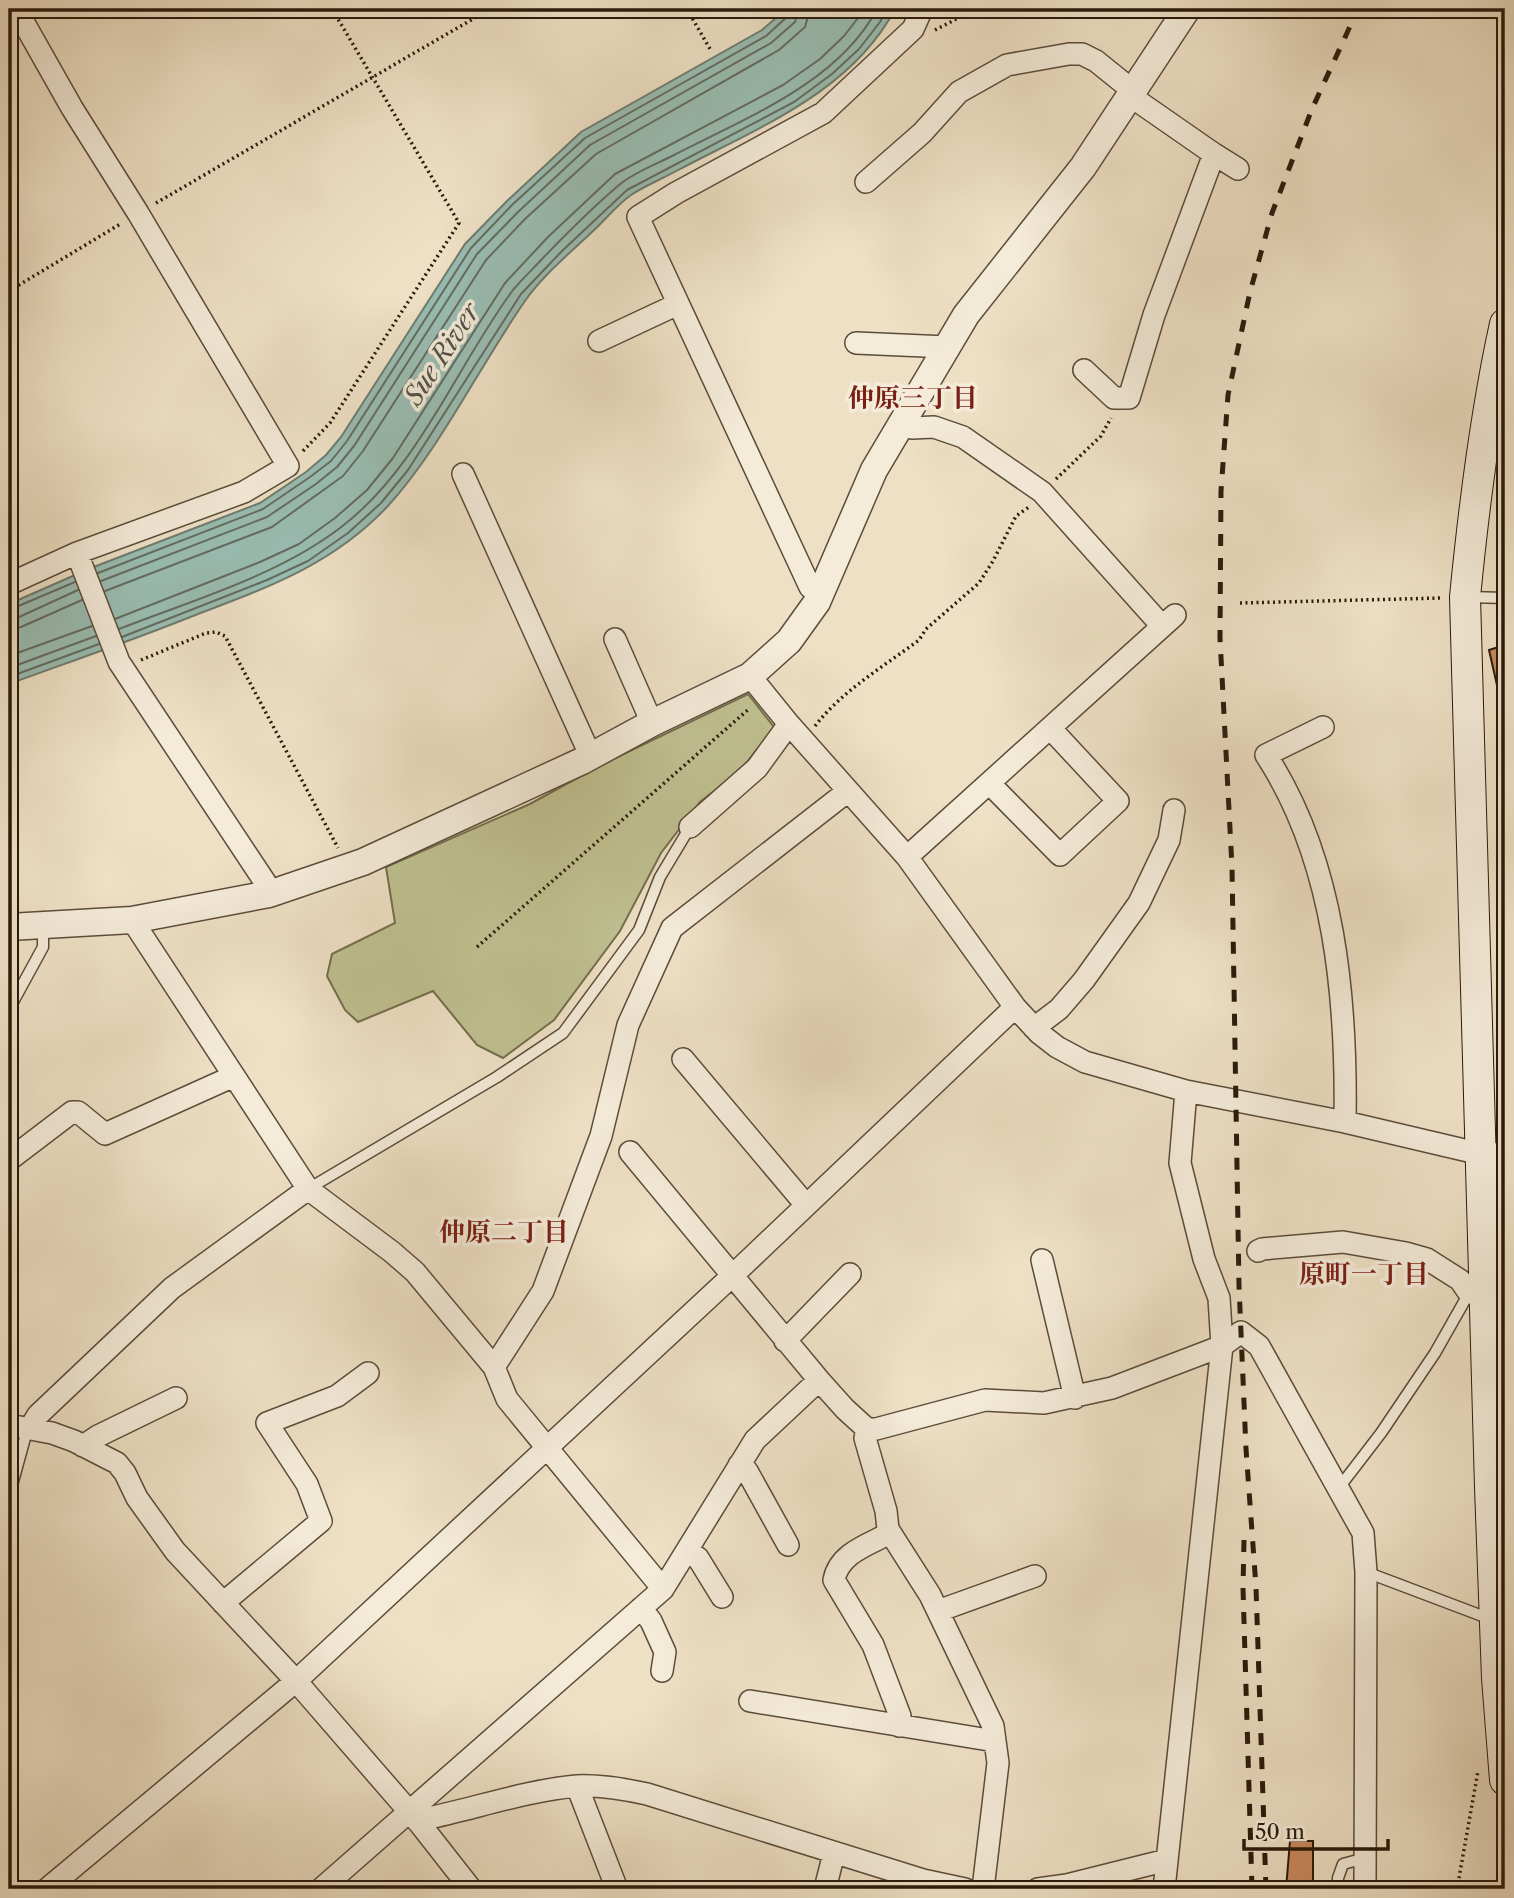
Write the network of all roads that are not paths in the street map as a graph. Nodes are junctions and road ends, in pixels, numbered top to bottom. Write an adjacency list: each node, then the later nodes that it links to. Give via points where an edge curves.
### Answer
1 (16, 9): 16 (street, via 288,466 244,492)
2 (922, 9): 8 (street, via 913,29 823,113 638,217)
3 (1187, 9): 4 (street)
4 (1130, 92): 5 (street); 7 (street, via 1082,54 1007,65 960,92 922,133); 12 (street, via 1083,167 966,315)
5 (1213, 154): 6 (street); 13 (street, via 1129,398 1114,398)
6 (1238, 169)
7 (866, 181)
8 (678, 304): 10 (street); 18 (street, via 810,587)
9 (1505, 324): 19 (main road, via 1478,473)
10 (599, 341)
11 (856, 343): 12 (street)
12 (947, 347): 14 (street)
13 (1084, 370)
14 (901, 423): 18 (street, via 874,470); 25 (street, via 963,437 1042,492 1168,621)
15 (463, 474): 27 (street)
16 (80, 562): 17 (street); 33 (street, via 121,665)
17 (9, 584)
18 (820, 595): 22 (street)
19 (1465, 597): 20 (lane); 45 (main road)
20 (1505, 598)
21 (615, 639): 23 (street)
22 (757, 685): 23 (street); 26 (street)
23 (652, 723): 27 (street)
24 (1323, 727): 43 (street, via 1266,755 1284,782 1305,833 1327,911 1339,983)
25 (1050, 728): 28 (street); 28 (street, via 1118,801 1060,856)
26 (796, 732): 29 (street); 31 (street)
27 (591, 757): 33 (street, via 363,862)
28 (989, 783): 32 (street)
29 (848, 791): 32 (street); 56 (street, via 672,928 628,1025 601,1136 543,1291)
30 (1174, 810): 39 (street, via 1169,841 1139,903 1084,980 1059,1009)
31 (690, 827): 47 (lane, via 660,877 639,930 563,1033)
32 (907, 857): 38 (street)
33 (269, 894): 34 (street)
34 (132, 920): 35 (street); 41 (street)
35 (43, 926): 36 (street); 37 (lane, via 43,947)
36 (9, 927)
37 (13, 1002)
38 (1014, 1007): 39 (street); 48 (street)
39 (1034, 1028): 42 (street, via 1085,1062)
40 (683, 1059): 48 (street)
41 (234, 1076): 46 (street, via 105,1134 72,1112); 47 (street)
42 (1186, 1091): 43 (street); 55 (street, via 1180,1163 1200,1247 1219,1298)
43 (1345, 1122): 45 (street)
44 (630, 1152): 52 (street)
45 (1493, 1156): 53 (main road)
46 (9, 1160)
47 (308, 1189): 56 (street, via 415,1272); 61 (street, via 172,1288 38,1415)
48 (806, 1205): 52 (street)
49 (1258, 1251): 53 (street, via 1343,1242 1406,1254 1427,1259)
50 (1042, 1260): 60 (street)
51 (850, 1274): 54 (street)
52 (732, 1276): 54 (street); 64 (street)
53 (1478, 1293): 66 (lane); 78 (main road)
54 (785, 1341): 58 (street)
55 (1222, 1346): 60 (street); 66 (street, via 1241,1332 1259,1346); 88 (street)
56 (494, 1367): 64 (street, via 507,1399)
57 (368, 1373): 75 (street, via 337,1396 267,1423 307,1484 321,1521)
58 (819, 1380): 62 (street); 65 (street, via 755,1440)
59 (176, 1398): 63 (street)
60 (1075, 1398): 62 (street, via 1044,1403 985,1400)
61 (19, 1427): 63 (street, via 52,1433); 67 (lane, via 25,1438)
62 (867, 1429): 68 (street, via 865,1438)
63 (83, 1446): 75 (street, via 117,1463 175,1551)
64 (547, 1448): 73 (street); 80 (street)
65 (739, 1465): 69 (street, via 747,1471); 70 (street)
66 (1338, 1489): 71 (street, via 1363,1533)
67 (9, 1496)
68 (890, 1532): 77 (street); 82 (street, via 844,1559 834,1580 873,1646 900,1716)
69 (788, 1545)
70 (687, 1549): 73 (street); 74 (street, via 698,1558)
71 (1366, 1572): 78 (lane); 89 (street)
72 (1035, 1576): 77 (street)
73 (663, 1589): 76 (street)
74 (722, 1597)
75 (223, 1603): 80 (street)
76 (641, 1608): 79 (street, via 665,1652); 86 (street)
77 (938, 1611): 83 (street, via 984,1705)
78 (1495, 1621): 84 (main road)
79 (662, 1671)
80 (296, 1681): 86 (street); 91 (street)
81 (750, 1701): 82 (street)
82 (899, 1726): 83 (street)
83 (995, 1741): 97 (street, via 998,1763)
84 (1505, 1780)
85 (577, 1786): 86 (street); 87 (street, via 647,1794); 94 (street)
86 (415, 1818): 92 (street); 93 (street)
87 (834, 1853): 90 (street); 95 (street)
88 (1167, 1860): 98 (street); 99 (street)
89 (1365, 1862): 100 (lane, via 1343,1864); 101 (street)
90 (932, 1886): 96 (street)
91 (47, 1889)
92 (321, 1889)
93 (471, 1889)
94 (617, 1889)
95 (825, 1889)
96 (965, 1889)
97 (983, 1889)
98 (1038, 1889)
99 (1164, 1889)
100 (1338, 1889)
101 (1365, 1889)

